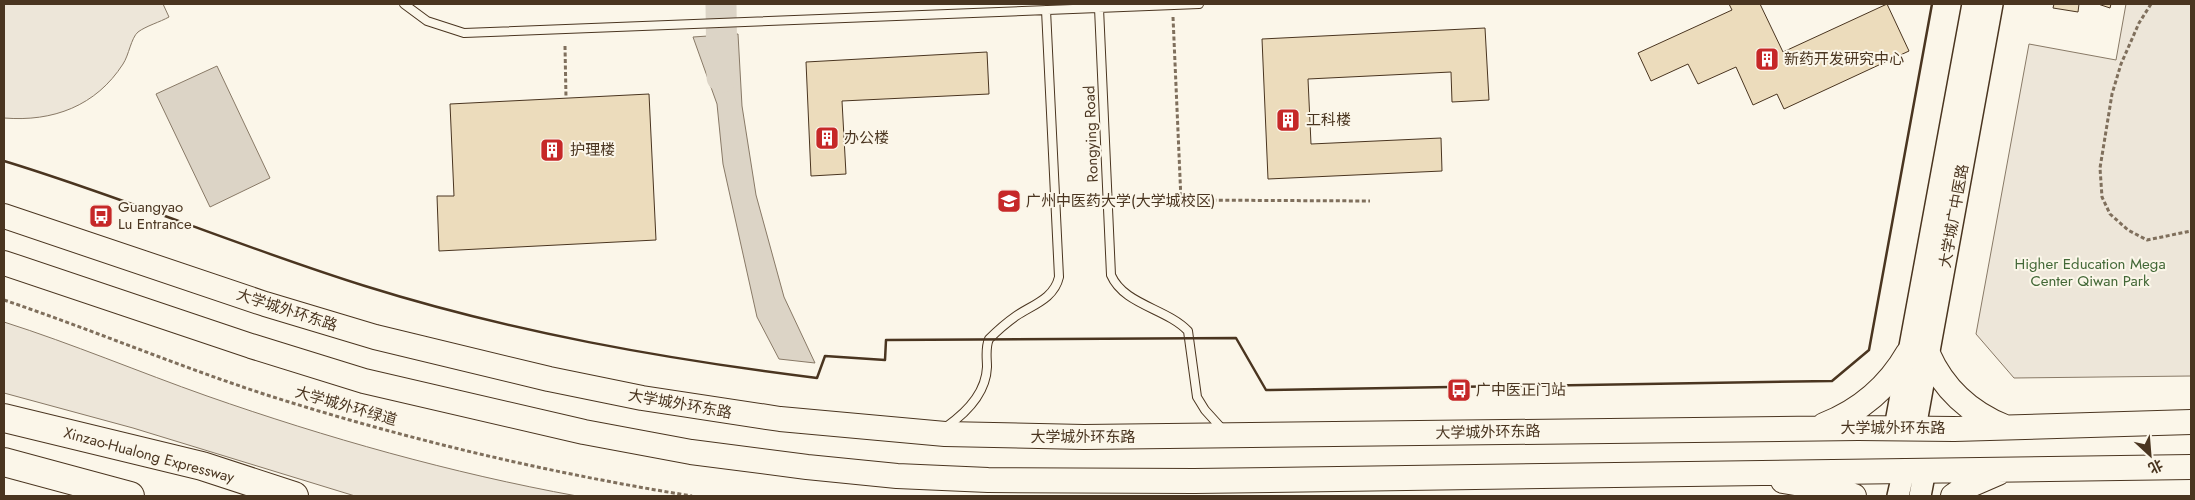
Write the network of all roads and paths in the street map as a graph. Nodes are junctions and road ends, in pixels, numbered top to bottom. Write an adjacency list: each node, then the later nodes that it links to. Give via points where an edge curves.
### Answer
1 (404, 4): 7 (lane, via 427,21 464,33)
2 (1199, 4): 6 (lane)
3 (1973, 4): 16 (main road, 大学城广中医路)
4 (1992, 4): 16 (main road, 大学城广中医路)
5 (2151, 4): 13 (path, via 2121,64 2112,94 2100,168 2102,197 2110,214 2128,230 2147,240)
6 (1099, 8): 7 (lane); 23 (lane, Rongying Road, via 1111,275 1123,291 1172,318 1188,331 1197,397)
7 (1046, 10): 22 (lane, via 1059,278 1044,299 1016,316 989,339 986,375 978,395 960,416)
8 (1172, 14): 11 (path, via 1181,200)
9 (565, 46): 10 (path)
10 (566, 98)
11 (1370, 201)
12 (4, 216): 22 (main road, 大学城外环东路, via 332,326 549,379 780,420)
13 (2191, 232)
14 (4, 263): 28 (main road, via 364,381 539,423 756,461 988,480 1194,481)
15 (4, 300): 31 (path, 大学城外环绿道, via 239,385 348,420 477,454 607,482)
16 (1918, 353): 19 (main road, via 1977,413); 20 (main road, via 1876,394 1845,416); 21 (main road, 大学城广中医路)
17 (4, 418): 30 (highway, Xinzao-Hualong Expressway, via 202,466)
18 (2191, 422): 19 (main road, 大学城外环东路)
19 (2006, 427): 21 (main road, 大学城外环东路)
20 (1815, 428): 21 (main road, 大学城外环东路); 23 (main road, 大学城外环东路)
21 (1905, 428)
22 (935, 433): 23 (main road, 大学城外环东路, via 1084,438)
23 (1228, 436)
24 (4, 462): 29 (highway)
25 (2191, 467): 26 (main road)
26 (2010, 469): 27 (main road); 35 (main road, via 1978,481)
27 (1914, 470): 28 (main road); 33 (main road); 34 (main road)
28 (1756, 472): 32 (main road, via 1794,484 1837,490)
29 (130, 496)
30 (294, 496)
31 (692, 496)
32 (1854, 496)
33 (1898, 496)
34 (1920, 496)
35 (1953, 496)

